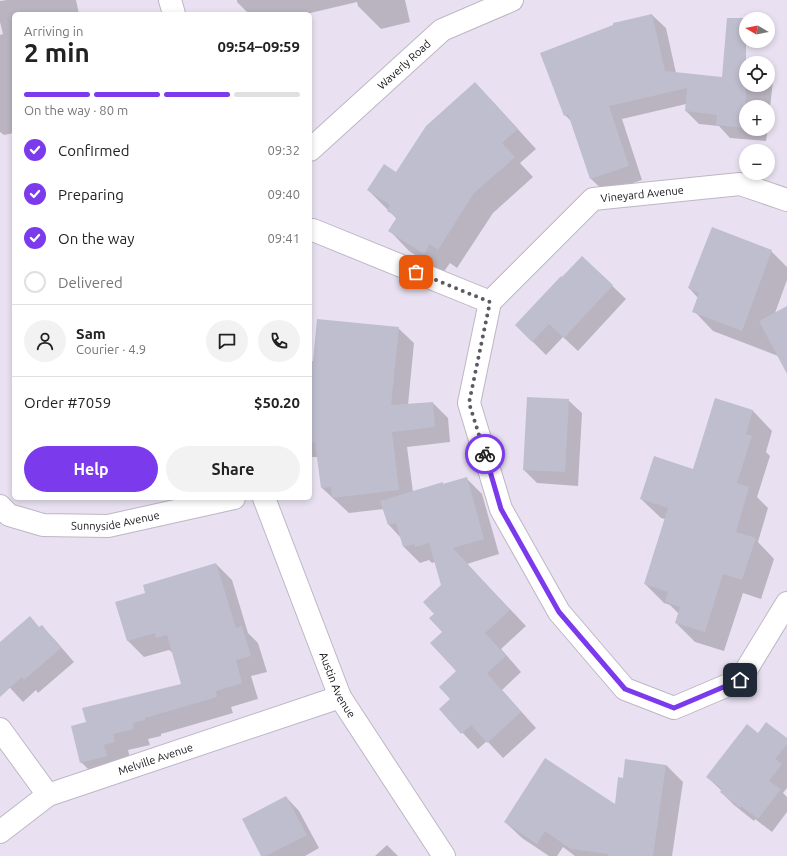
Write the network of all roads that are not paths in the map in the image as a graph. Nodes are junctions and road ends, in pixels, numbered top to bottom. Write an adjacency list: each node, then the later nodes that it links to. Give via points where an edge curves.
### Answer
1 (170, 0): 3 (street)
2 (512, 0): 4 (street, Waverly Road, via 442,30)
3 (173, 12)
4 (312, 148)
5 (787, 200): 7 (street, Vineyard Avenue, via 740,184 592,199)
6 (312, 230): 7 (street)
7 (490, 302): 11 (street, via 469,403 501,509 559,612 625,689 674,708 740,680)
8 (225, 500): 10 (street, Sunnyside Avenue, via 108,526 43,525 9,515)
9 (265, 500): 12 (street, Austin Avenue)
10 (0, 506)
11 (787, 603)
12 (340, 697): 14 (street, Melville Avenue); 16 (street, Austin Avenue)
13 (0, 729): 14 (street)
14 (48, 795): 15 (street, Melville Avenue)
15 (0, 832)
16 (444, 856)

